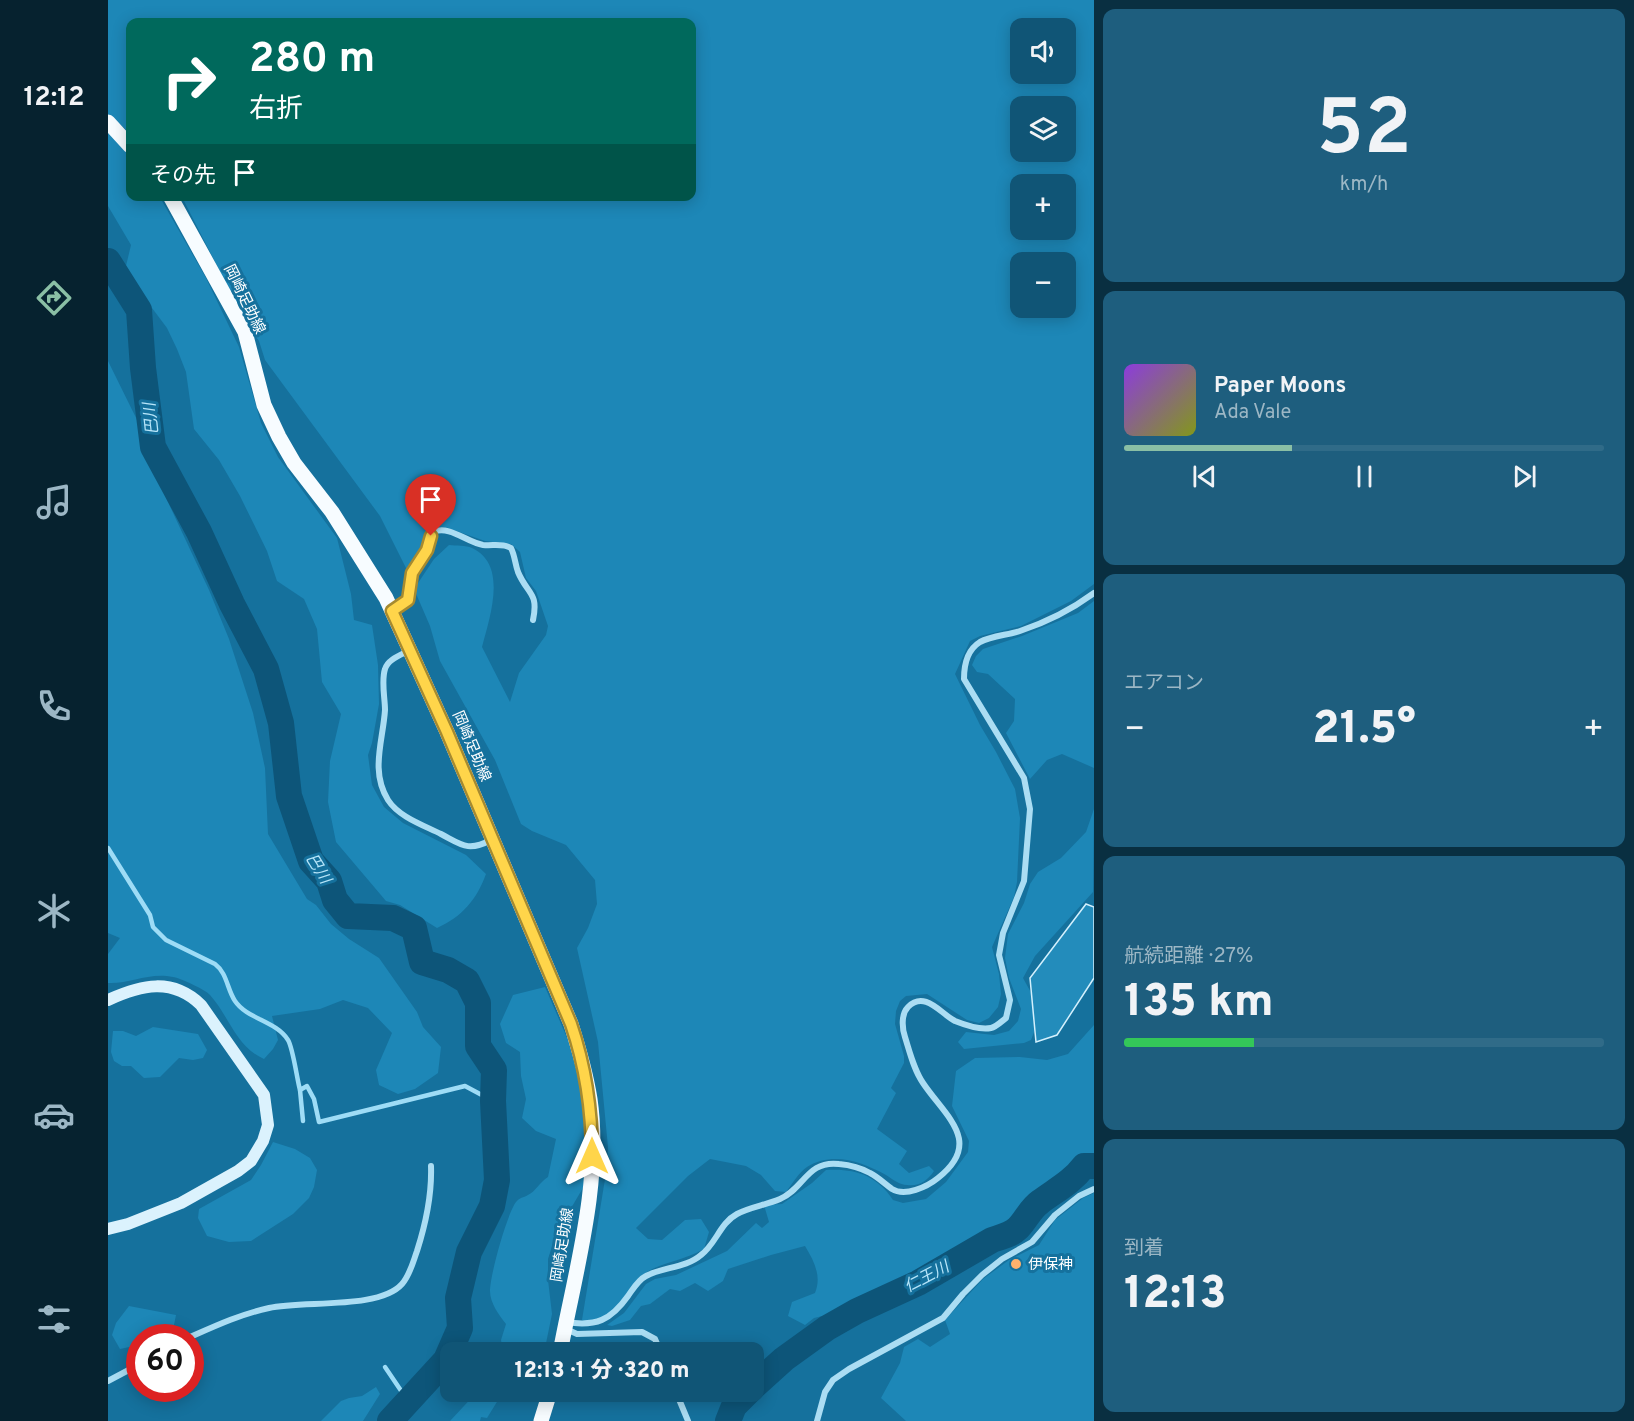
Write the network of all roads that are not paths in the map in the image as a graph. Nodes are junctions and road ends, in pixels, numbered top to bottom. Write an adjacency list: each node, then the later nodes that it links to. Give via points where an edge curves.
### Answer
1 (108, 122): 2 (main road)
2 (126, 142)
3 (173, 201): 5 (main road, 岡崎足助線, via 245,332 264,405 279,437 332,512)
4 (1094, 593): 13 (street, via 1070,610 980,643 964,666 964,679 1024,778 1030,809 1024,881 1003,933 999,955 1010,1000 1006,1018 992,1028 974,1027 955,1020 931,1002 916,1002 907,1008 903,1020 903,1031 923,1082 960,1134 957,1155 949,1168 910,1192 895,1191 871,1173 855,1167 820,1166 782,1199 734,1215 702,1255 643,1278 608,1318)
5 (392, 611): 6 (street, via 408,600 415,565 427,550 433,532 442,529 478,544 511,548 518,571 534,596); 7 (main road, 岡崎足助線)
6 (533, 620)
7 (411, 650): 8 (main road, 岡崎足助線); 8 (street, via 389,662 384,670 385,712 378,760 380,781 388,801 406,817 466,847)
8 (492, 840): 13 (main road, 岡崎足助線, via 571,1024 582,1056 590,1101 592,1156 586,1212)
9 (108, 1000): 12 (street, via 148,986 164,986 193,997 264,1095 268,1125 251,1161 238,1171 181,1203)
10 (430, 1166): 14 (street, via 424,1230 409,1273 397,1288 362,1301 269,1308)
11 (1094, 1189): 23 (street, via 1055,1215 1032,1242 982,1275 944,1318 833,1380 825,1392)
12 (108, 1229)
13 (565, 1325): 15 (main road, 岡崎足助線); 16 (street, via 577,1334 642,1332)
14 (204, 1331)
15 (562, 1342)
16 (656, 1342)
17 (126, 1372): 18 (street)
18 (108, 1381)
19 (547, 1402): 21 (main road)
20 (680, 1402): 22 (street)
21 (541, 1421)
22 (688, 1421)
23 (817, 1421)

